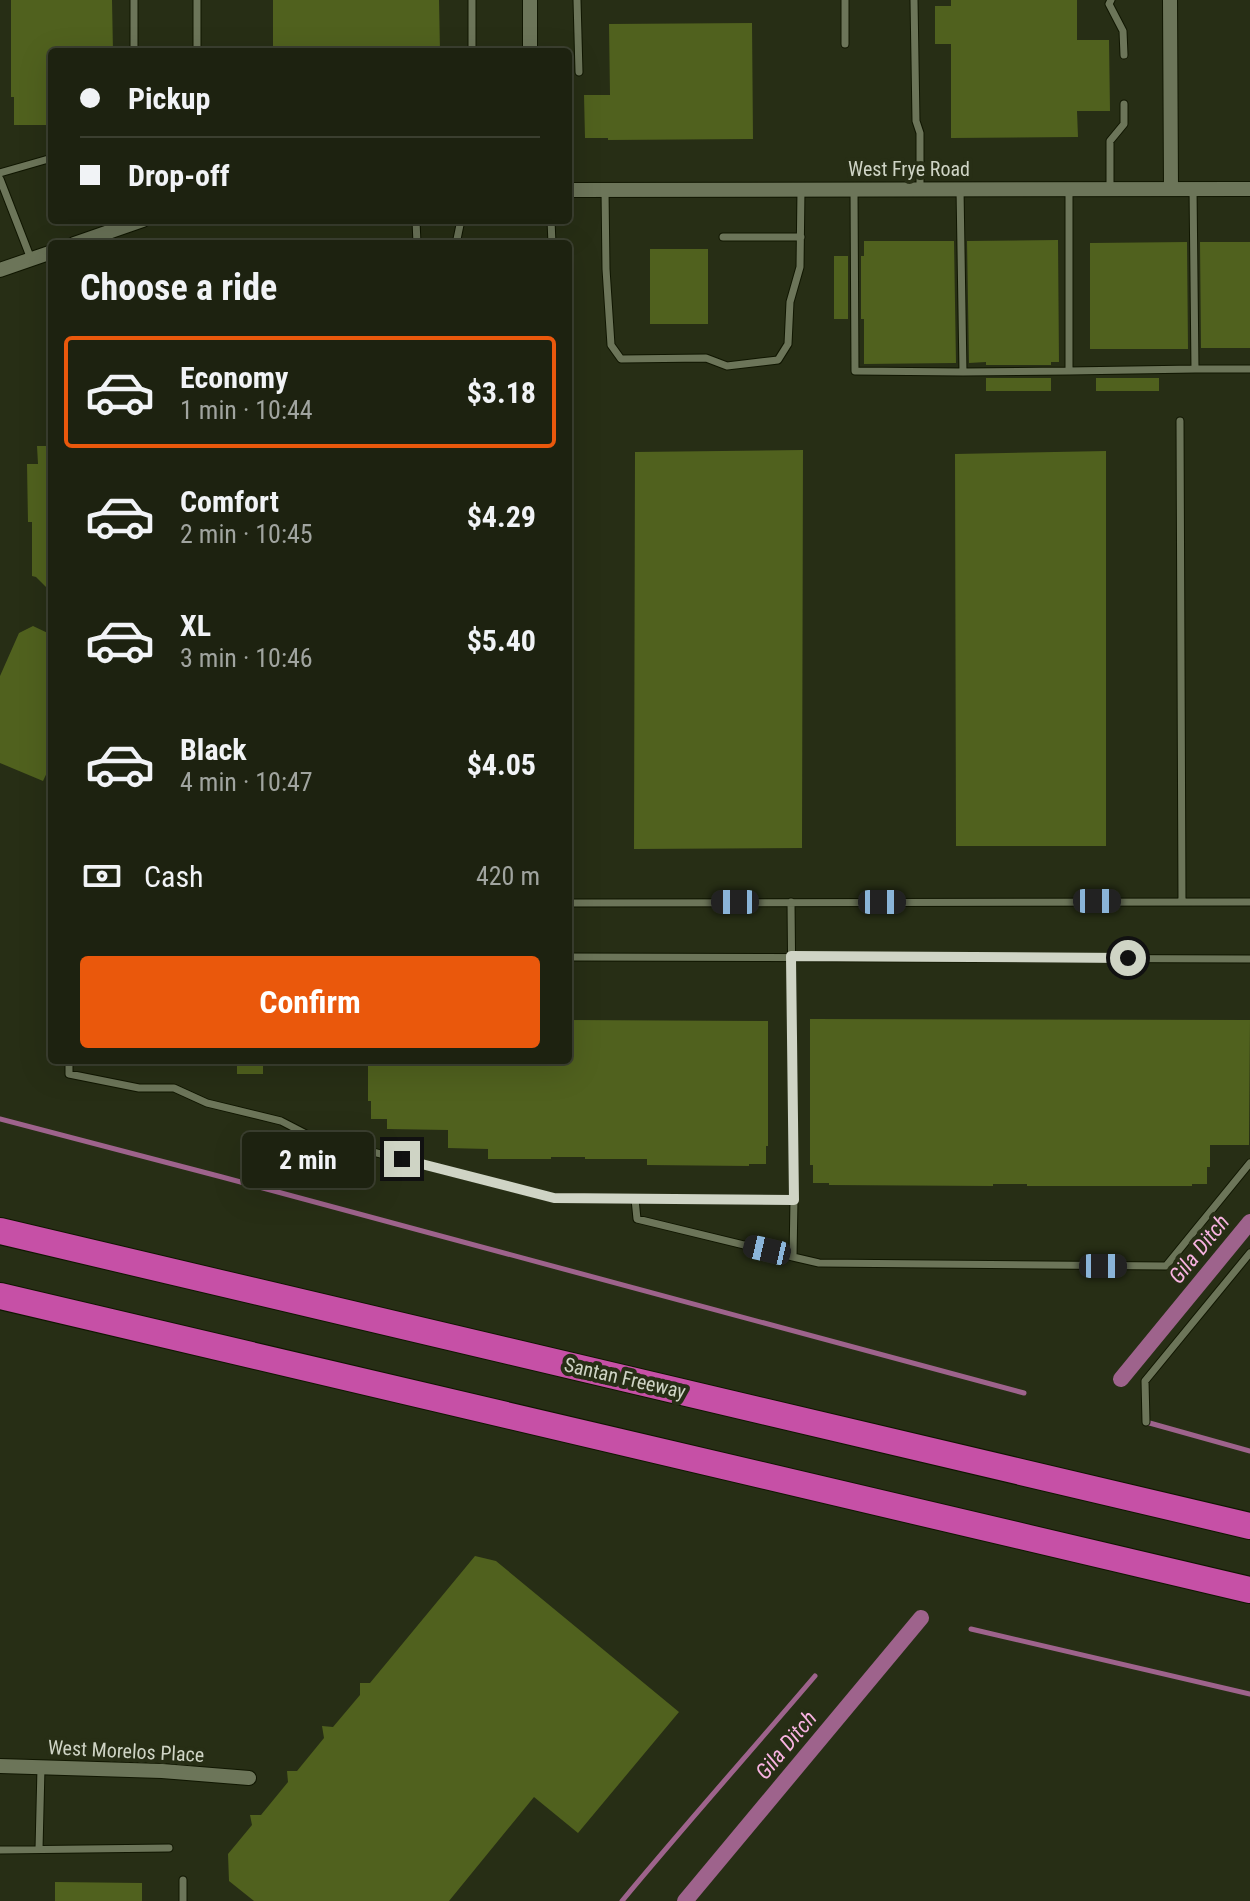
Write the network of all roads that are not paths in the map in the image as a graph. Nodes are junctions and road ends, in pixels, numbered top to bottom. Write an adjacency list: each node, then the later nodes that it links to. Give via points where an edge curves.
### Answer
1 (134, 0): 11 (lane)
2 (197, 0): 12 (lane)
3 (472, 0): 13 (lane)
4 (530, 0): 14 (street)
5 (577, 0): 16 (lane)
6 (845, 0): 10 (lane)
7 (914, 0): 27 (lane)
8 (1111, 0): 15 (lane, via 1123,31)
9 (1170, 0): 23 (street)
10 (845, 44)
11 (134, 48)
12 (197, 48)
13 (472, 48)
14 (530, 48)
15 (1124, 55)
16 (579, 72)
17 (1124, 104): 22 (lane, via 1124,124 1110,141)
18 (48, 159): 19 (lane)
19 (0, 173)
20 (0, 179): 37 (lane)
21 (1069, 188): 22 (street, West Frye Road); 28 (street, West Frye Road); 41 (lane)
22 (1110, 188): 23 (street, West Frye Road)
23 (1171, 188): 24 (street, West Frye Road)
24 (1193, 188): 29 (street, West Frye Road); 39 (lane)
25 (801, 189): 26 (street, West Frye Road); 31 (street, West Frye Road); 34 (lane)
26 (854, 189): 27 (street, West Frye Road); 42 (lane, via 855,371)
27 (920, 189): 28 (street, West Frye Road)
28 (960, 189): 42 (lane)
29 (1250, 189)
30 (572, 190): 31 (street, West Frye Road)
31 (605, 190): 34 (lane, via 611,345 621,359 706,358 727,366 778,360 788,344)
32 (132, 224): 35 (street)
33 (723, 237): 34 (lane)
34 (801, 237)
35 (86, 240)
36 (48, 253): 37 (street)
37 (31, 259): 38 (street)
38 (0, 270)
39 (1195, 369): 40 (lane); 41 (lane)
40 (1250, 369)
41 (1069, 371): 42 (lane)
42 (963, 372)
43 (1180, 421): 45 (lane)
44 (791, 902): 45 (lane); 47 (lane); 48 (lane)
45 (1182, 902): 46 (lane)
46 (1250, 902)
47 (572, 903)
48 (791, 956): 49 (lane); 50 (lane); 54 (lane)
49 (572, 957)
50 (1250, 959)
51 (69, 1064): 53 (lane, via 69,1074 139,1088 174,1088 207,1103 281,1121 310,1136 554,1198)
52 (1250, 1163): 57 (lane, via 1166,1266 819,1263)
53 (635, 1199): 54 (lane); 57 (lane, via 637,1219)
54 (794, 1200): 57 (lane)
55 (0, 1231): 60 (highway, Santan Freeway)
56 (1250, 1253): 59 (lane, via 1145,1381)
57 (793, 1257)
58 (0, 1296): 61 (highway)
59 (1146, 1422)
60 (1250, 1526)
61 (1250, 1590)
62 (0, 1766): 63 (street, West Morelos Place)
63 (41, 1767): 64 (street, West Morelos Place); 66 (lane)
64 (249, 1778)
65 (169, 1848): 66 (lane)
66 (39, 1849): 67 (lane)
67 (0, 1850)
68 (183, 1880): 69 (lane)
69 (183, 1901)

